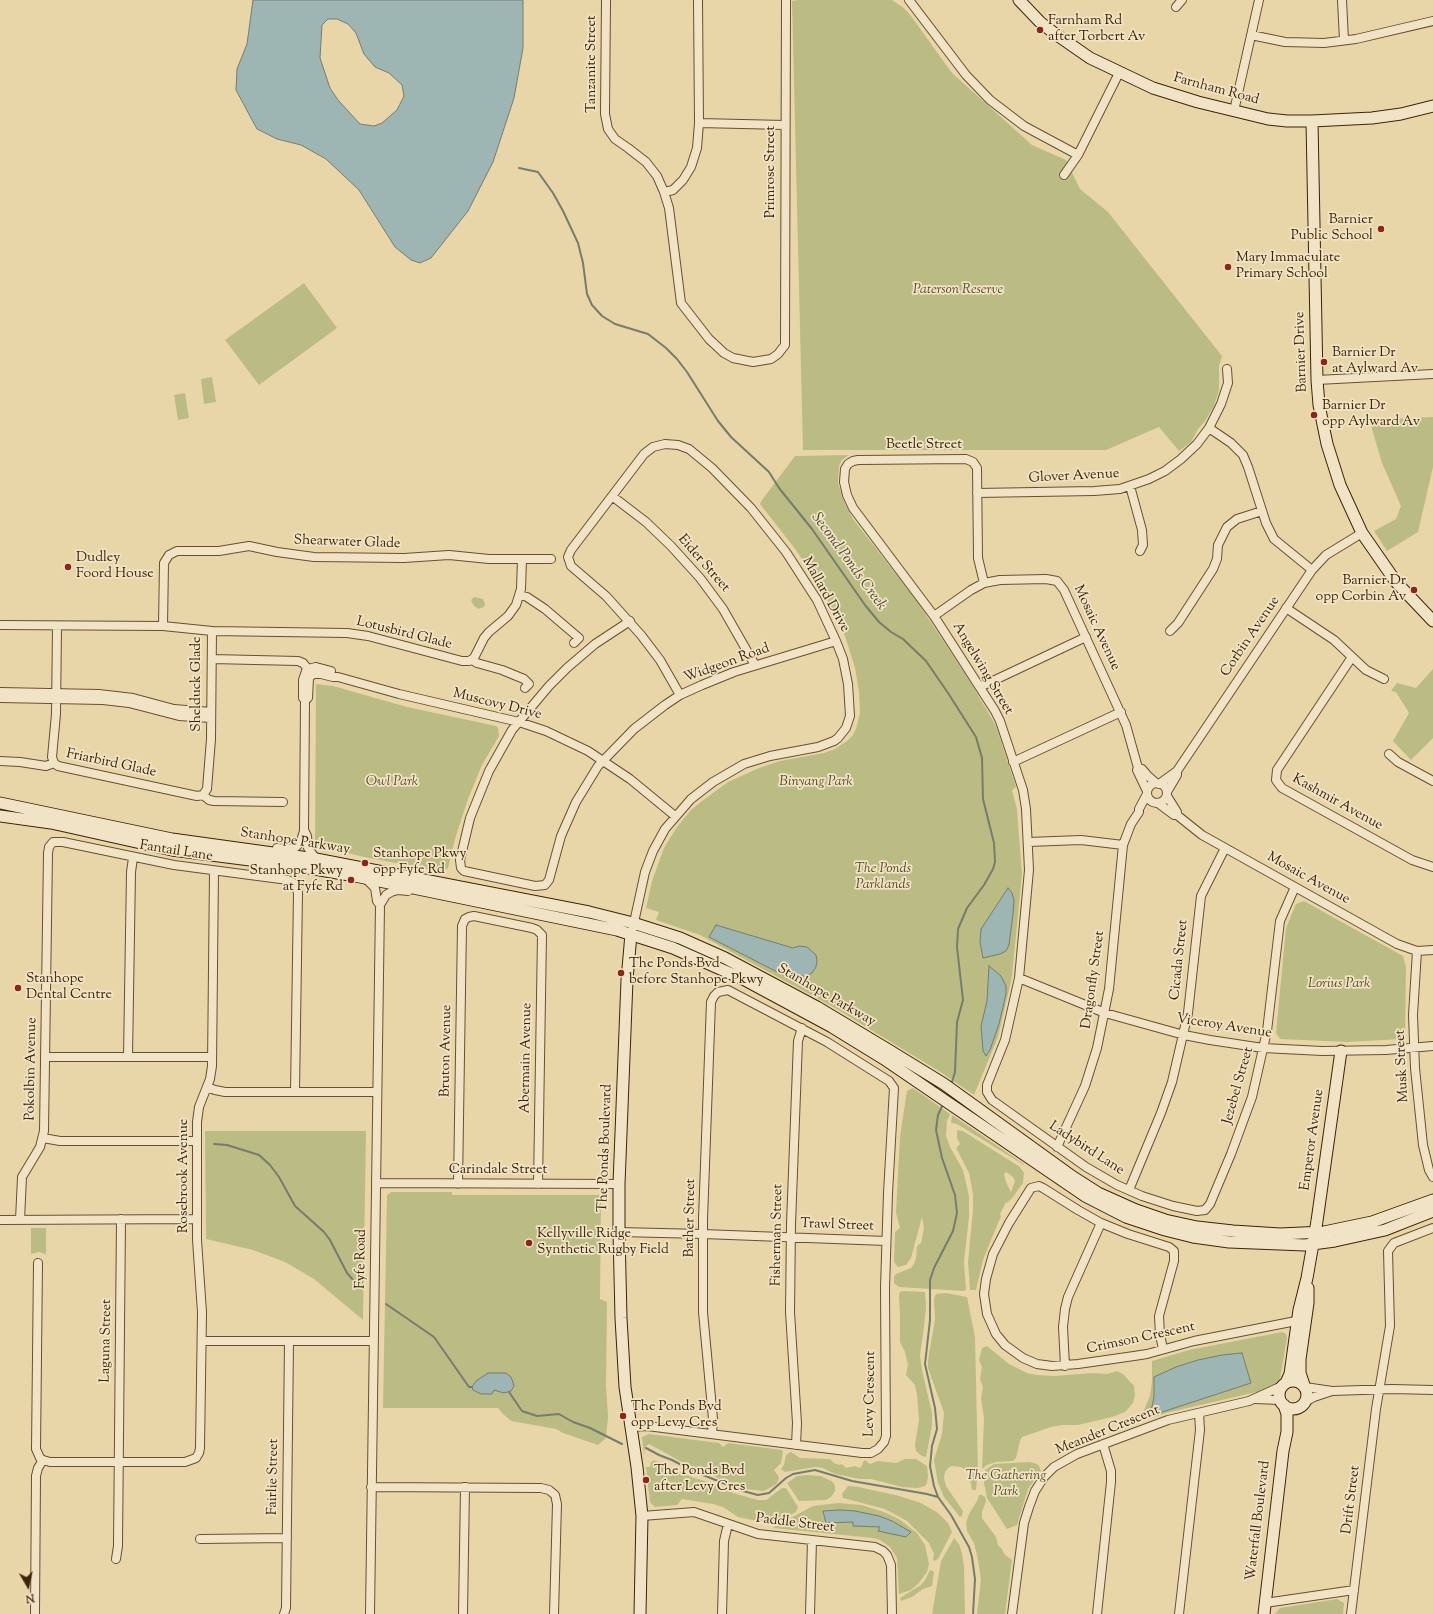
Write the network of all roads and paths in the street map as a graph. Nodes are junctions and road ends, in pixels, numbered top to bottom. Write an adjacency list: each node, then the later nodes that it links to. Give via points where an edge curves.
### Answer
1 (606, 0): 21 (street, Tanzanite Street, via 605,114 608,129 615,140 646,162)
2 (698, 0): 17 (street)
3 (786, 0): 18 (street, Primrose Street)
4 (909, 0): 19 (street, via 979,90 1024,126)
5 (1019, 0): 13 (main road, Farnham Road, via 1059,37 1090,58)
6 (1182, 0): 9 (street)
7 (1258, 0): 11 (street)
8 (1342, 0): 12 (street)
9 (1176, 7)
10 (1433, 22): 12 (street)
11 (1251, 35): 12 (street, via 1298,43); 15 (street)
12 (1344, 40)
13 (1119, 73): 15 (main road, Farnham Road, via 1165,93); 19 (street)
14 (1433, 106): 16 (main road, Farnham Road, via 1379,117)
15 (1234, 111): 16 (main road, Farnham Road, via 1268,119)
16 (1312, 121): 25 (main road, Barnier Drive)
17 (699, 123): 18 (street); 21 (street, via 697,148 691,167 673,190)
18 (785, 124): 22 (street, Primrose Street)
19 (1078, 155): 20 (street)
20 (1064, 176)
21 (664, 192): 22 (street, Tanzanite Street, via 669,208 679,294 684,308 716,346 733,358 753,362 771,359)
22 (784, 345)
23 (1227, 369): 26 (street, Glover Avenue, via 1228,384)
24 (1433, 374): 25 (street)
25 (1317, 380): 32 (main road, Barnier Drive, via 1322,421 1334,470)
26 (1209, 428): 28 (street, Glover Avenue, via 1194,447 1169,468); 31 (street, via 1242,455)
27 (848, 464): 29 (street, Beetle Street, via 858,460 970,459 977,468); 40 (street, Angelwing Street, via 844,482 853,508)
28 (1130, 486): 29 (street, Glover Avenue, via 1094,491); 33 (street, via 1142,530 1143,545)
29 (977, 493): 37 (street, Beetle Street, via 978,558)
30 (612, 496): 41 (street, Mallard Drive, via 571,550 569,559 574,569); 49 (street, Mallard Drive, via 648,450 665,444 678,444 689,449 737,493 774,535 809,587); 54 (street, Eider Street, via 646,522 700,578 723,609)
31 (1262, 511): 36 (street, via 1274,539); 47 (street, via 1237,519 1227,527 1218,545 1213,569)
32 (1362, 533): 36 (street, Corbin Avenue, via 1330,552); 42 (main road, Barnier Drive, via 1396,582)
33 (1140, 551)
34 (522, 559): 35 (street, Shearwater Glade); 38 (street); 45 (street, Shearwater Glade, via 484,559 449,554 404,558 314,557 249,546 219,551 177,551 169,555 164,563)
35 (551, 559)
36 (1312, 570): 39 (street, Corbin Avenue)
37 (984, 583): 40 (street, Mosaic Avenue); 48 (street, Mosaic Avenue, via 1000,580 1057,581 1064,590)
38 (520, 595): 50 (street, via 541,606 579,638); 53 (street, via 514,608 489,632)
39 (1286, 608): 51 (street, via 1334,640); 74 (street, Corbin Avenue)
40 (934, 616): 58 (street, Angelwing Street)
41 (630, 621): 61 (street, via 651,648); 67 (street, via 595,644 571,664)
42 (1433, 621)
43 (0, 625): 44 (street, Shelduck Glade)
44 (57, 626): 45 (street, Shelduck Glade); 62 (street, Friarbird Glade)
45 (164, 626): 46 (street, Shelduck Glade)
46 (212, 631): 52 (street, Shelduck Glade); 53 (street, Lotusbird Glade, via 357,634 462,661)
47 (1170, 631)
48 (1086, 637): 58 (street); 65 (street, Mosaic Avenue)
49 (836, 641): 54 (street, Widgeon Road); 86 (street, Mallard Drive, via 845,666 851,708 849,722 838,738 818,747 744,764 713,782 691,799)
50 (574, 643)
51 (1352, 657): 57 (street, via 1372,674); 95 (street, Kashmir Avenue, via 1277,770 1276,780 1282,788 1420,864)
52 (212, 659): 55 (street, via 298,661); 66 (street, Shelduck Glade)
53 (472, 660): 59 (street, Lotusbird Glade, via 524,679 529,684)
54 (755, 665): 61 (street, Widgeon Road)
55 (308, 669): 56 (street, Muscovy Drive, via 320,668 333,672); 64 (street, via 303,680)
56 (338, 677): 64 (street, Muscovy Drive, via 321,674 311,676 308,681 308,698); 67 (street, Muscovy Drive)
57 (1384, 679)
58 (980, 686): 71 (street, Angelwing Street, via 1000,721)
59 (525, 688)
60 (0, 692): 62 (street)
61 (680, 695): 69 (street, Widgeon Road, via 634,729)
62 (56, 696): 63 (street); 66 (street, via 103,700 174,715); 72 (street, Friarbird Glade, via 52,757)
63 (0, 698)
64 (305, 700): 87 (street)
65 (1121, 712): 71 (street); 73 (street, Mosaic Avenue, via 1130,734)
66 (211, 715): 79 (street, Shelduck Glade, via 207,789)
67 (519, 722): 69 (street, Muscovy Drive, via 567,740); 69 (street, Widgeon Road, via 489,771 470,818 460,860 461,868 468,873 538,886 547,883 557,846 570,814 586,784)
68 (1389, 754): 75 (street, via 1398,762)
69 (603, 761): 86 (street, Muscovy Drive, via 630,778)
70 (0, 762): 72 (street, via 46,766)
71 (1013, 762): 89 (street, Angelwing Street, via 1024,795)
72 (54, 763): 79 (street, Friarbird Glade, via 58,766 190,795)
73 (1138, 768): 76 (street); 77 (street, Mosaic Avenue)
74 (1177, 771): 76 (street, Corbin Avenue); 78 (street, Corbin Avenue)
75 (1433, 781)
76 (1158, 784): 77 (street, via 1151,786); 78 (street, via 1164,787)
77 (1147, 793): 81 (street, via 1150,800); 83 (street, Dragonfly Street)
78 (1167, 794): 81 (street, via 1164,801); 84 (street, Mosaic Avenue)
79 (203, 795): 80 (street, Friarbird Glade, via 214,801)
80 (283, 802)
81 (1157, 803): 83 (street, Dragonfly Street); 84 (street, Mosaic Avenue)
82 (0, 804): 92 (main road, Stanhope Parkway, via 172,839)
83 (1139, 812): 90 (street, Dragonfly Street)
84 (1177, 815): 91 (street, Mosaic Avenue, via 1193,829)
85 (0, 816): 97 (main road, Stanhope Parkway, via 51,823 172,850 296,866)
86 (675, 816): 102 (street, Mallard Drive, via 665,829 649,861)
87 (304, 830): 92 (street, via 301,841 294,848 285,850 254,846); 94 (street, via 308,848)
88 (53, 842): 93 (street, Fantail Lane); 113 (street, Pokolbin Avenue, via 48,852)
89 (1028, 842): 90 (street, via 1081,840); 105 (street, Angelwing Street, via 1029,870)
90 (1122, 845): 106 (street, Dragonfly Street)
91 (1225, 848): 98 (street, Mosaic Avenue); 108 (street, Cicada Street, via 1201,896)
92 (245, 849): 94 (main road, Stanhope Parkway)
93 (133, 858): 96 (street, Fantail Lane); 114 (street)
94 (316, 859): 102 (main road, Stanhope Parkway, via 588,912)
95 (1433, 867)
96 (214, 871): 115 (street, Rosebrook Avenue); 118 (street, Fantail Lane, via 288,880 295,884 298,893)
97 (362, 878): 99 (main road, Stanhope Parkway); 100 (street, Fyfe Road, via 376,888 377,901)
98 (1295, 887): 104 (street, Mosaic Avenue, via 1397,944); 110 (street, Jezebel Street, via 1280,921 1270,1013)
99 (441, 893): 100 (street, via 431,895 394,890 386,895); 102 (main road, Stanhope Parkway)
100 (380, 905): 119 (street, Fyfe Road)
101 (465, 919): 125 (street, Bruton Avenue, via 462,926); 126 (street, Abermain Avenue, via 474,916 532,928 540,932 542,942)
102 (632, 928): 127 (main road, The Ponds Boulevard, via 627,980); 139 (main road, Stanhope Parkway, via 680,938 725,958 817,1006 944,1084 1098,1193 1142,1212 1181,1224 1259,1233); 143 (main road, Stanhope Parkway, via 743,979 832,1027 884,1059 1072,1189 1103,1206 1134,1220 1169,1231 1215,1241)
103 (1433, 950): 104 (street, Mosaic Avenue)
104 (1417, 951): 111 (street, Musk Street)
105 (1019, 978): 106 (street, Viceroy Avenue); 116 (street, Angelwing Street, via 1005,1040)
106 (1105, 1013): 108 (street, Viceroy Avenue); 122 (street, Dragonfly Street, via 1090,1071)
107 (802, 1028): 140 (street, Bather Street, via 728,990 718,992 712,999); 141 (street, Fisherman Street, via 798,1041); 142 (street, Levy Crescent, via 870,1068 889,1081 894,1088)
108 (1184, 1035): 110 (street, Viceroy Avenue); 128 (street, Cicada Street, via 1166,1099)
109 (1433, 1046): 111 (street, Viceroy Avenue)
110 (1263, 1048): 112 (street, Viceroy Avenue); 130 (street, Jezebel Street, via 1252,1097 1231,1154 1210,1204 1205,1210)
111 (1413, 1048): 112 (street, Viceroy Avenue); 123 (street, Musk Street, via 1423,1146)
112 (1341, 1051): 139 (main road, Emperor Avenue)
113 (45, 1057): 114 (street); 120 (street, Pokolbin Avenue)
114 (128, 1057): 115 (street)
115 (212, 1057): 117 (street, Rosebrook Avenue)
116 (990, 1078): 122 (street, Ladybird Lane, via 987,1092 992,1100)
117 (207, 1087): 118 (street, via 225,1092); 121 (street, Rosebrook Avenue, via 198,1115)
118 (295, 1092): 119 (street)
119 (377, 1092): 124 (street, Fyfe Road)
120 (43, 1138): 121 (street, via 60,1141); 135 (street, Pokolbin Avenue, via 22,1177)
121 (197, 1141): 133 (street, Rosebrook Avenue)
122 (1057, 1147): 128 (street, Ladybird Lane, via 1096,1173)
123 (1433, 1177)
124 (376, 1183): 125 (street, Carindale Street); 149 (street, Fyfe Road)
125 (458, 1184): 126 (street, Carindale Street)
126 (538, 1184): 127 (street, Carindale Street)
127 (619, 1184): 138 (main road, The Ponds Boulevard)
128 (1129, 1190): 130 (street, Ladybird Lane, via 1157,1201)
129 (1433, 1200): 139 (main road, Stanhope Parkway, via 1372,1222 1333,1231)
130 (1197, 1211)
131 (1433, 1211): 143 (main road, Stanhope Parkway, via 1385,1230 1356,1238)
132 (121, 1219): 133 (street); 135 (street); 167 (street, Laguna Street)
133 (197, 1219): 148 (street, Rosebrook Avenue)
134 (0, 1220): 135 (street)
135 (20, 1220)
136 (1101, 1223): 150 (street, via 1174,1251 1174,1261 1159,1316); 151 (street, via 1064,1309 1062,1327); 151 (street, Crimson Crescent, via 1043,1188 1035,1186 1028,1190 993,1254 985,1286 985,1307 996,1334 1016,1354 1037,1364)
137 (1433, 1228): 154 (street, Drift Street, via 1394,1243 1388,1251 1391,1320)
138 (619, 1232): 140 (street, Trawl Street); 161 (main road, The Ponds Boulevard, via 625,1387)
139 (1315, 1232): 143 (main road)
140 (704, 1234): 141 (street, Trawl Street); 163 (street, Bather Street, via 703,1312 713,1419)
141 (790, 1237): 142 (street, Trawl Street); 165 (street, Fisherman Street, via 790,1312)
142 (886, 1241): 165 (street, Levy Crescent, via 884,1442 878,1449 867,1453)
143 (1313, 1244): 145 (main road)
144 (38, 1263): 166 (street, via 36,1449 38,1456)
145 (1307, 1278): 146 (main road); 153 (main road, via 1308,1303 1300,1359 1300,1373)
146 (1296, 1322): 150 (street, Crimson Crescent); 152 (main road, via 1290,1374)
147 (289, 1340): 148 (street); 149 (street); 172 (street, Fairlie Street)
148 (202, 1341): 167 (street, Rosebrook Avenue, via 200,1448 196,1458 185,1462)
149 (373, 1341): 168 (street, Fyfe Road)
150 (1164, 1349): 151 (street, Crimson Crescent)
151 (1065, 1366)
152 (1284, 1384): 153 (main road, via 1294,1381); 157 (street, Meander Crescent); 158 (main road, via 1280,1392)
153 (1304, 1386): 156 (street); 159 (main road, via 1308,1394)
154 (1380, 1390): 155 (street); 156 (street); 176 (street, Drift Street)
155 (1433, 1390)
156 (1332, 1391): 159 (street)
157 (1254, 1399): 158 (street, Meander Crescent); 160 (street, Meander Crescent)
158 (1282, 1402): 159 (main road, via 1288,1408 1294,1409); 162 (main road, Waterfall Boulevard, via 1287,1414)
159 (1305, 1403): 162 (main road, Waterfall Boulevard)
160 (1199, 1412): 164 (street, Meander Crescent, via 1168,1420); 189 (street, via 1200,1430)
161 (631, 1427): 163 (street, Levy Crescent, via 647,1426); 170 (main road, The Ponds Boulevard)
162 (1287, 1432): 177 (main road, Waterfall Boulevard)
163 (712, 1434): 165 (street, Levy Crescent)
164 (1103, 1444): 187 (street, Meander Crescent, via 1059,1464 1044,1477 1035,1492 1024,1523); 188 (street, via 1111,1471 1111,1482)
165 (796, 1445)
166 (43, 1460): 167 (street); 178 (street, via 36,1476)
167 (119, 1462): 175 (street, Laguna Street)
168 (372, 1487): 169 (street); 180 (street, Fyfe Road)
169 (464, 1487): 181 (street); 182 (street, via 541,1488 552,1492 557,1500)
170 (642, 1516): 171 (street, Paddle Street, via 694,1512); 183 (main road, The Ponds Boulevard)
171 (728, 1524): 174 (street, Paddle Street, via 758,1534); 184 (street, via 724,1541)
172 (287, 1538): 173 (street); 179 (street, Fairlie Street)
173 (200, 1539)
174 (812, 1540): 185 (street); 186 (street, Paddle Street, via 870,1545 883,1551 891,1565)
175 (116, 1558)
176 (1354, 1590): 177 (street); 190 (street, Drift Street)
177 (1264, 1609)
178 (35, 1614)
179 (284, 1614)
180 (370, 1614)
181 (463, 1614)
182 (554, 1614)
183 (640, 1614)
184 (722, 1614)
185 (810, 1614)
186 (892, 1614)
187 (1012, 1614)
188 (1096, 1614)
189 (1179, 1614)
190 (1351, 1614)

